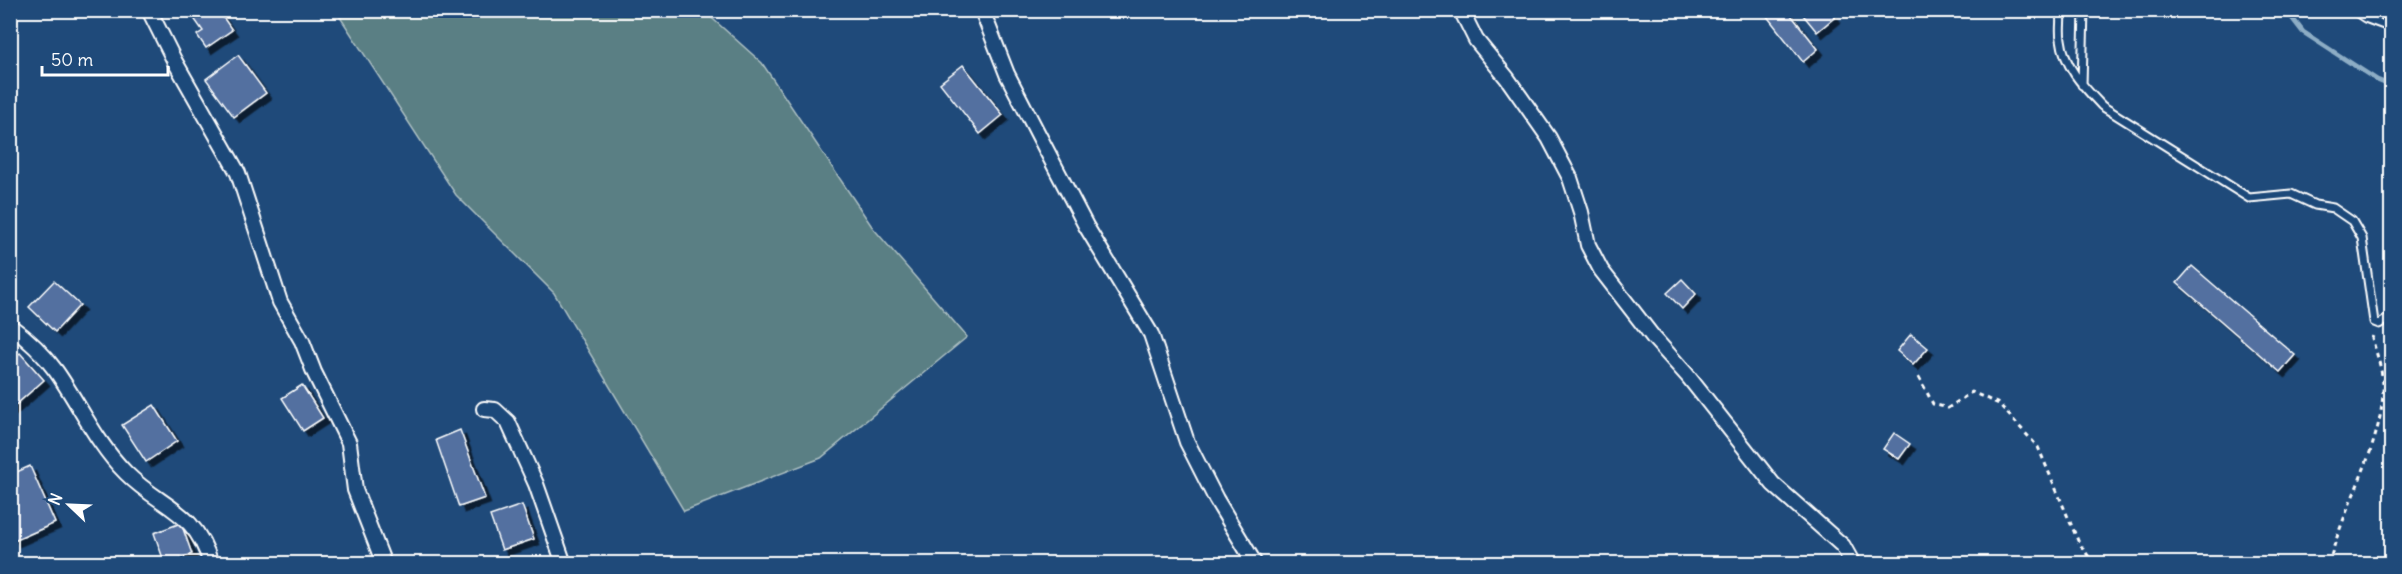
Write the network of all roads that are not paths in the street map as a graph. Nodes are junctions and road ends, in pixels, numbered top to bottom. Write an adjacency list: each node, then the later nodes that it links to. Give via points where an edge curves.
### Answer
1 (149, 10): 13 (street, via 238,173 280,302 349,443 355,490)
2 (982, 10): 15 (street, via 1007,74 1051,159 1151,334 1187,442 1216,500)
3 (1461, 10): 16 (street, via 1476,40 1549,138 1570,178 1588,245 1601,270 1773,484 1843,546)
4 (2060, 10): 8 (lane, via 2067,63)
5 (2084, 10): 8 (lane)
6 (2353, 10): 7 (lane)
7 (2391, 28)
8 (2082, 85): 9 (lane, via 2102,106 2249,198 2291,194 2333,208 2352,221 2363,247 2372,317 2379,324)
9 (2391, 312)
10 (10, 326): 12 (street, via 31,342 56,371 107,452 126,473 187,518 205,544)
11 (484, 409): 14 (street, via 495,410 508,422 536,484)
12 (212, 564)
13 (384, 564)
14 (564, 564)
15 (1256, 564)
16 (1853, 564)

